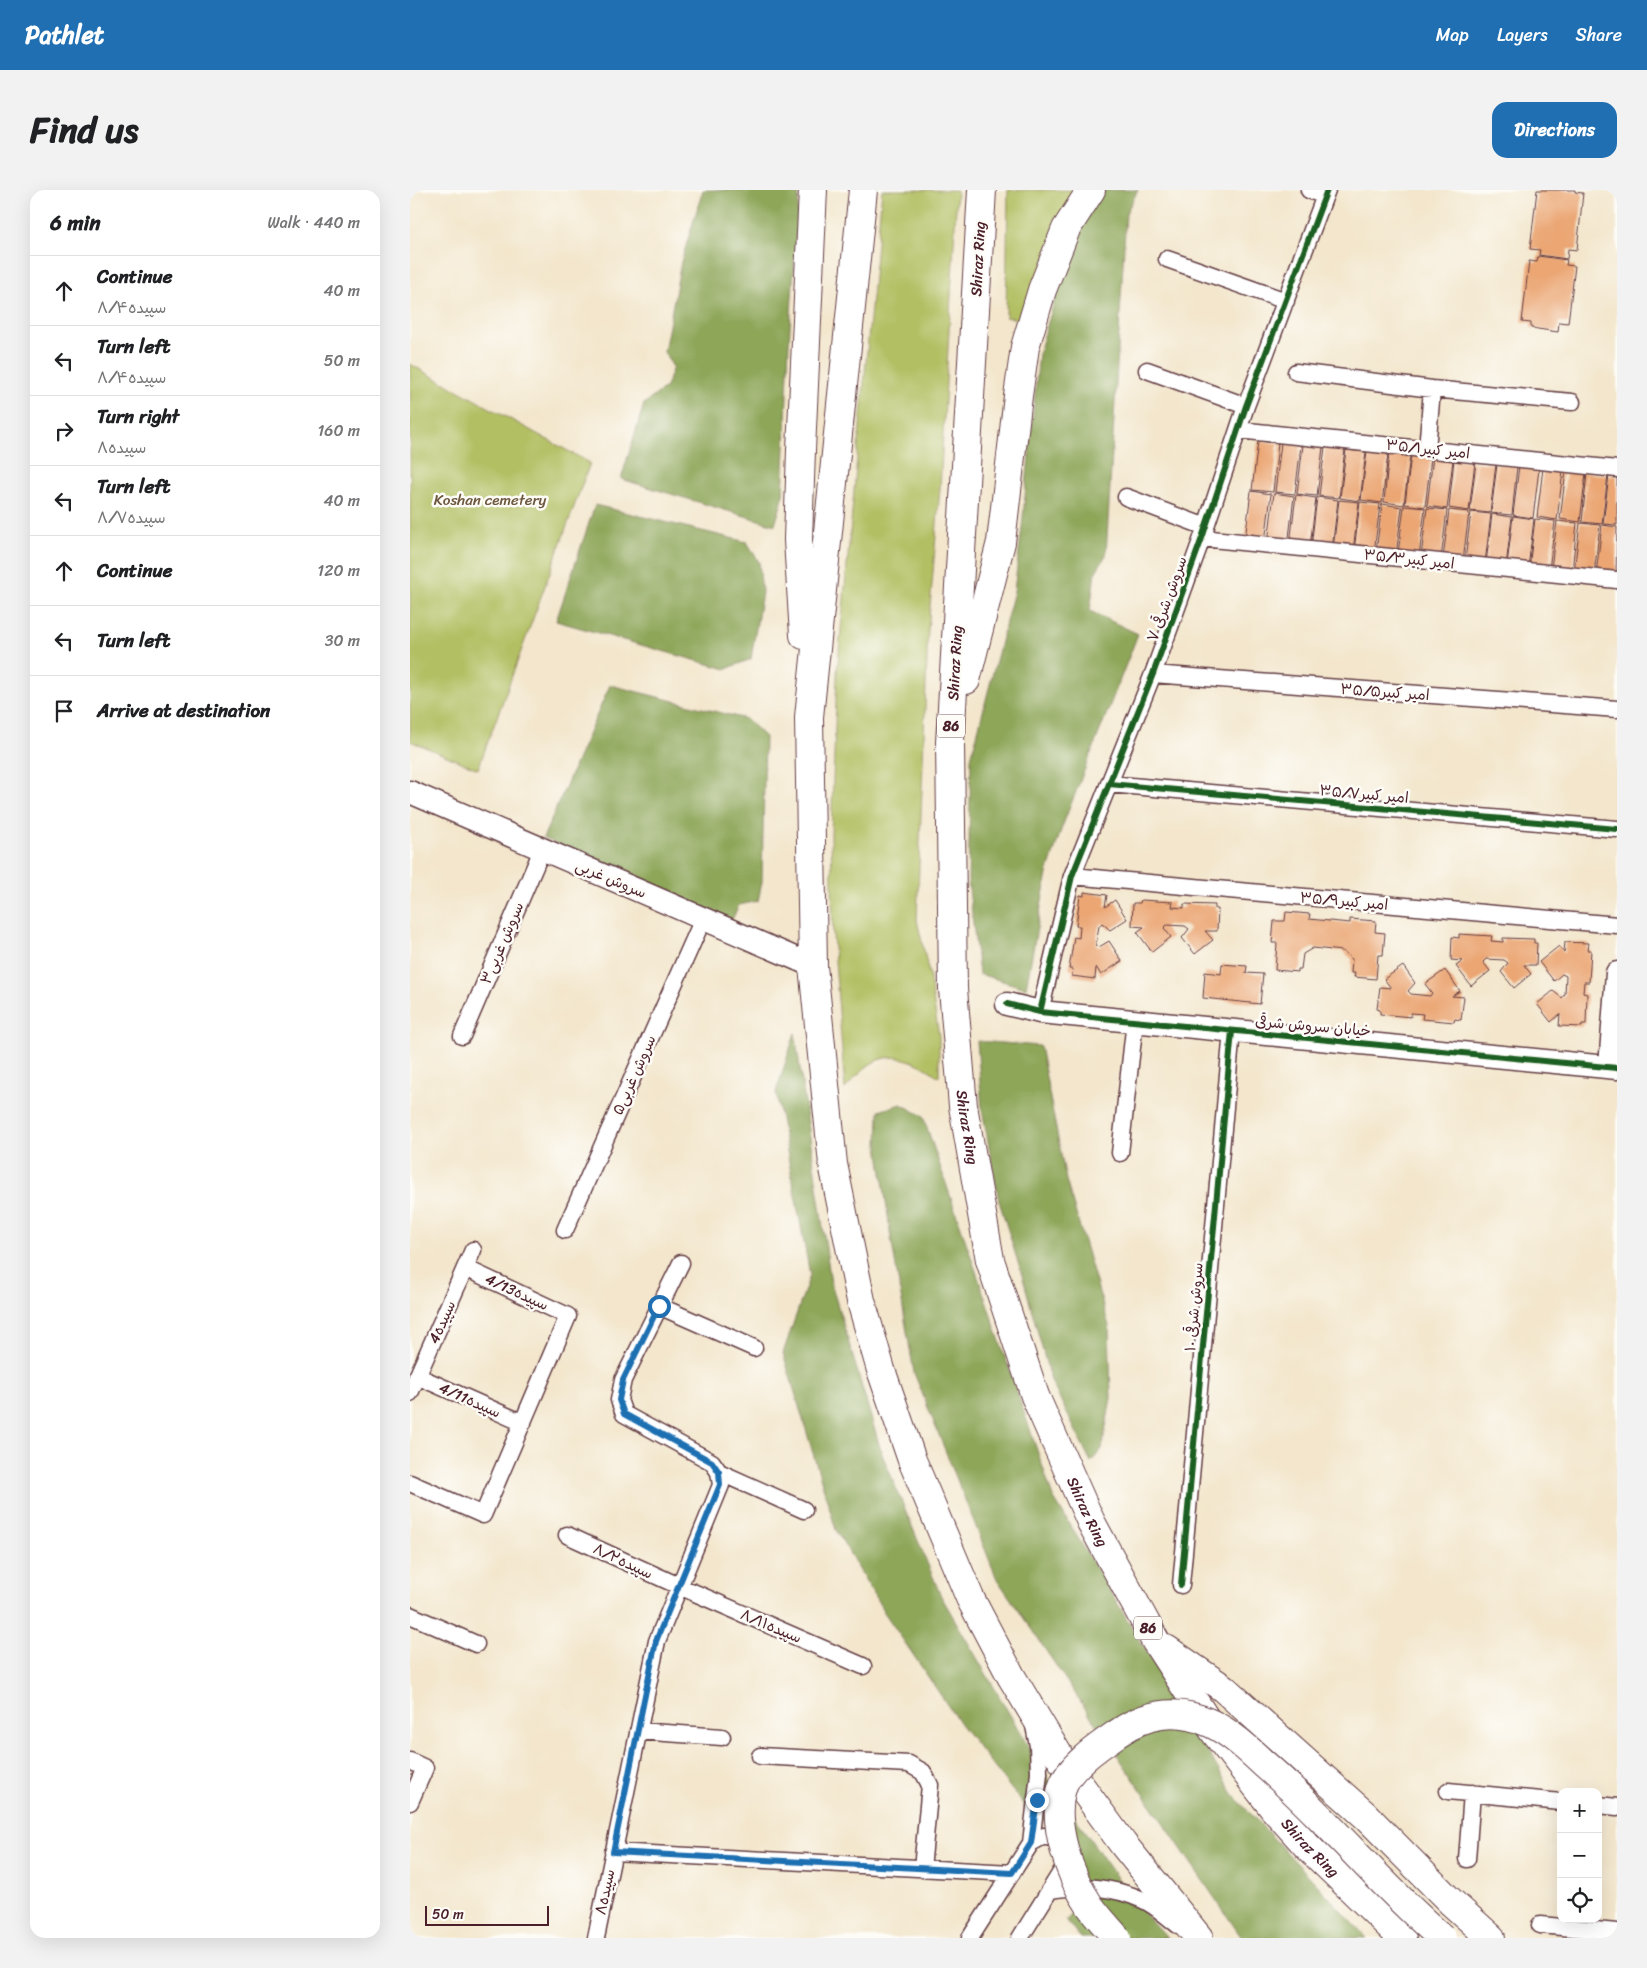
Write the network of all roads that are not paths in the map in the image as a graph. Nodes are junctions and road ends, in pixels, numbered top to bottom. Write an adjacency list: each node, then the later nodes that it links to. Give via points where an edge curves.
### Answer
1 (813, 190): 22 (highway, via 798,540)
2 (863, 190): 22 (highway)
3 (982, 190): 23 (highway, Shiraz Ring / 86)
4 (1091, 190): 23 (highway, via 1066,229 1042,290 1026,347 1001,542)
5 (1309, 190): 6 (street)
6 (1326, 193): 8 (street, سروش شرقی ۷)
7 (1167, 259): 8 (street)
8 (1286, 301): 13 (street, سروش شرقی ۷)
9 (1147, 370): 13 (street)
10 (1296, 372): 11 (street)
11 (1432, 389): 12 (street); 15 (street)
12 (1572, 402)
13 (1246, 406): 14 (street, سروش شرقی ۷)
14 (1238, 430): 15 (street, امیر کبیر۳۵/۱); 18 (street, سروش شرقی ۷)
15 (1427, 450): 16 (street, امیر کبیر۳۵/۱)
16 (1617, 468)
17 (1126, 497): 18 (street, امیر کبیر۳۵/۳)
18 (1204, 532): 19 (street, امیر کبیر۳۵/۳); 20 (street, سروش شرقی ۷)
19 (1617, 580)
20 (1153, 674): 21 (street, امیر کبیر۳۵/۵); 24 (street, سروش شرقی ۷)
21 (1617, 709)
22 (809, 717): 31 (highway)
23 (950, 742): 56 (highway, Shiraz Ring / 86, via 953,989 963,1106 990,1260 1035,1396 1091,1522)
24 (1110, 784): 26 (street, امیر کبیر۳۵/۷); 28 (street, سروش شرقی ۷)
25 (410, 792): 27 (street, سروش غربی)
26 (1617, 829)
27 (542, 850): 29 (street, سروش غربی); 37 (street, سروش غربی۳)
28 (1072, 876): 30 (street, امیر کبیر۳۵/۹); 34 (street, سروش شرقی ۷)
29 (703, 919): 31 (street, سروش غربی); 40 (street, سروش غربی۵)
30 (1617, 925)
31 (813, 966): 59 (highway, via 833,1164 861,1300 881,1370 912,1460 970,1598)
32 (1617, 973): 38 (street)
33 (1007, 1004): 34 (street, خیابان سروش شرقی)
34 (1040, 1012): 35 (street, خیابان سروش شرقی)
35 (1135, 1021): 36 (street, خیابان سروش شرقی); 39 (street)
36 (1232, 1031): 38 (street, خیابان سروش شرقی); 53 (street, سروش شرقی ۱۰)
37 (462, 1036)
38 (1614, 1067)
39 (1120, 1153)
40 (565, 1230)
41 (473, 1250): 43 (street, 4سپیده)
42 (681, 1263): 44 (street)
43 (465, 1268): 46 (street, 4سپیده); 48 (street, 4/13سپیده, via 568,1316)
44 (659, 1306): 45 (street); 49 (street, via 623,1380 619,1400 624,1414 712,1462)
45 (754, 1348)
46 (417, 1376): 47 (street, 4سپیده); 48 (street, 4/11سپیده)
47 (410, 1393)
48 (523, 1423): 50 (street, via 483,1515)
49 (719, 1472): 51 (street); 54 (street, سپیده۸, via 720,1485)
50 (410, 1483)
51 (804, 1510)
52 (567, 1535): 54 (street, سپیده۸/۲)
53 (1181, 1585)
54 (679, 1586): 58 (street, سپیده۸/۱۱); 60 (street, سپیده۸, via 656,1641)
55 (410, 1615): 57 (street)
56 (1156, 1642): 83 (highway, Shiraz Ring / 86, via 1213,1730 1274,1809 1307,1846); 85 (highway, via 1223,1688 1366,1816)
57 (476, 1644)
58 (863, 1666)
59 (1032, 1711): 70 (street, via 1039,1773); 82 (highway, via 1061,1759 1123,1844)
60 (638, 1731): 61 (street); 71 (street, سپیده۸)
61 (722, 1737)
62 (760, 1756): 73 (street, via 909,1764 923,1772 930,1785)
63 (417, 1765): 66 (street)
64 (1448, 1791): 65 (street)
65 (1472, 1793): 67 (street); 72 (street)
66 (410, 1802)
67 (1557, 1802)
68 (1602, 1805): 69 (street)
69 (1617, 1807)
70 (1031, 1843): 74 (street); 75 (street, via 1044,1836 1058,1840 1068,1851 1068,1861)
71 (613, 1852): 73 (street); 78 (street, سپیده۸)
72 (1467, 1859)
73 (922, 1869): 74 (street)
74 (1012, 1873): 79 (street)
75 (1050, 1890): 80 (street); 82 (street, via 1105,1888 1144,1900)
76 (1540, 1925): 77 (street)
77 (1617, 1932)
78 (596, 1938)
79 (970, 1938)
80 (1020, 1938)
81 (1117, 1938): 84 (highway, bridge, via 1090,1906 1072,1875 1059,1817 1062,1788 1076,1766 1130,1724 1154,1715 1183,1714 1211,1723 1287,1784 1390,1890)
82 (1198, 1938)
83 (1402, 1938)
84 (1442, 1938)
85 (1491, 1938)

